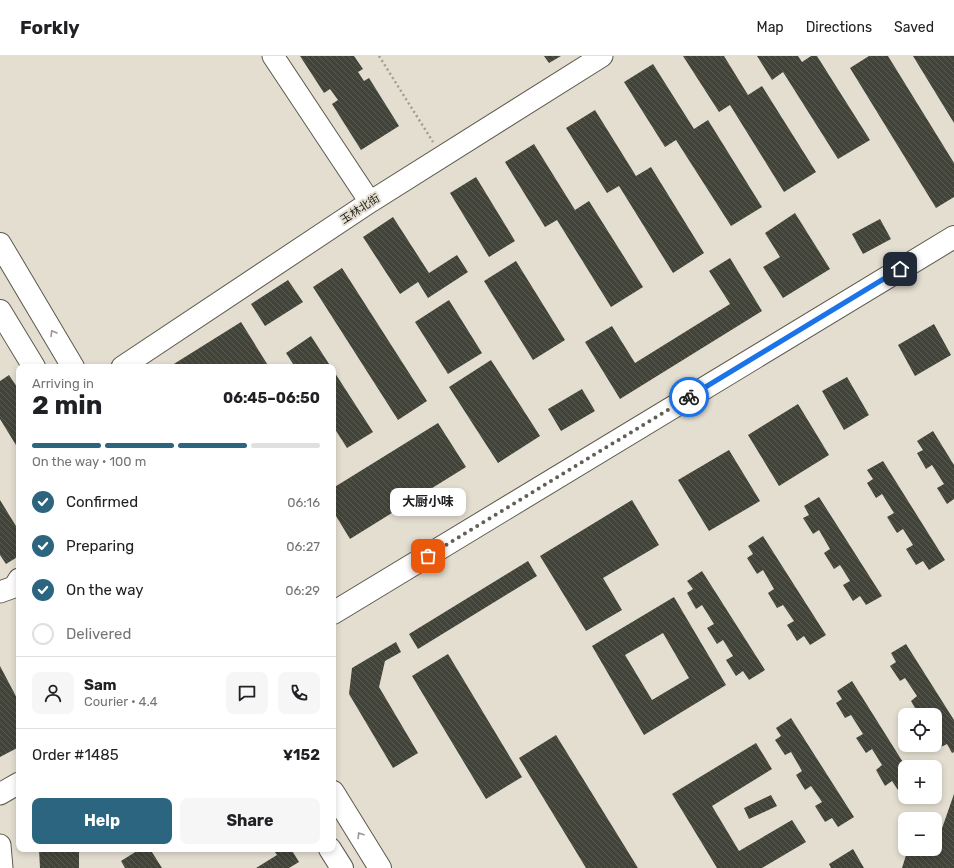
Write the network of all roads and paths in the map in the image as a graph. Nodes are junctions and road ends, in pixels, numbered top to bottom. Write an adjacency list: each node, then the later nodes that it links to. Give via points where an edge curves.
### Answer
1 (273, 56): 5 (street)
2 (380, 56): 4 (path)
3 (602, 56): 4 (street, 玉林北街)
4 (443, 157): 5 (street, 玉林北街)
5 (370, 202): 11 (street, 玉林北街)
6 (954, 237): 14 (main road)
7 (0, 244): 10 (main road, one-way to 7)
8 (0, 311): 9 (main road)
9 (32, 364)
10 (71, 364)
11 (127, 364)
12 (16, 584): 13 (street)
13 (0, 592)
14 (336, 611)
15 (16, 785): 16 (street)
16 (0, 794)
17 (336, 797): 22 (main road, one-way to 17)
18 (0, 845): 20 (street)
19 (332, 852): 21 (main road)
20 (2, 868)
21 (342, 868)
22 (380, 868)

